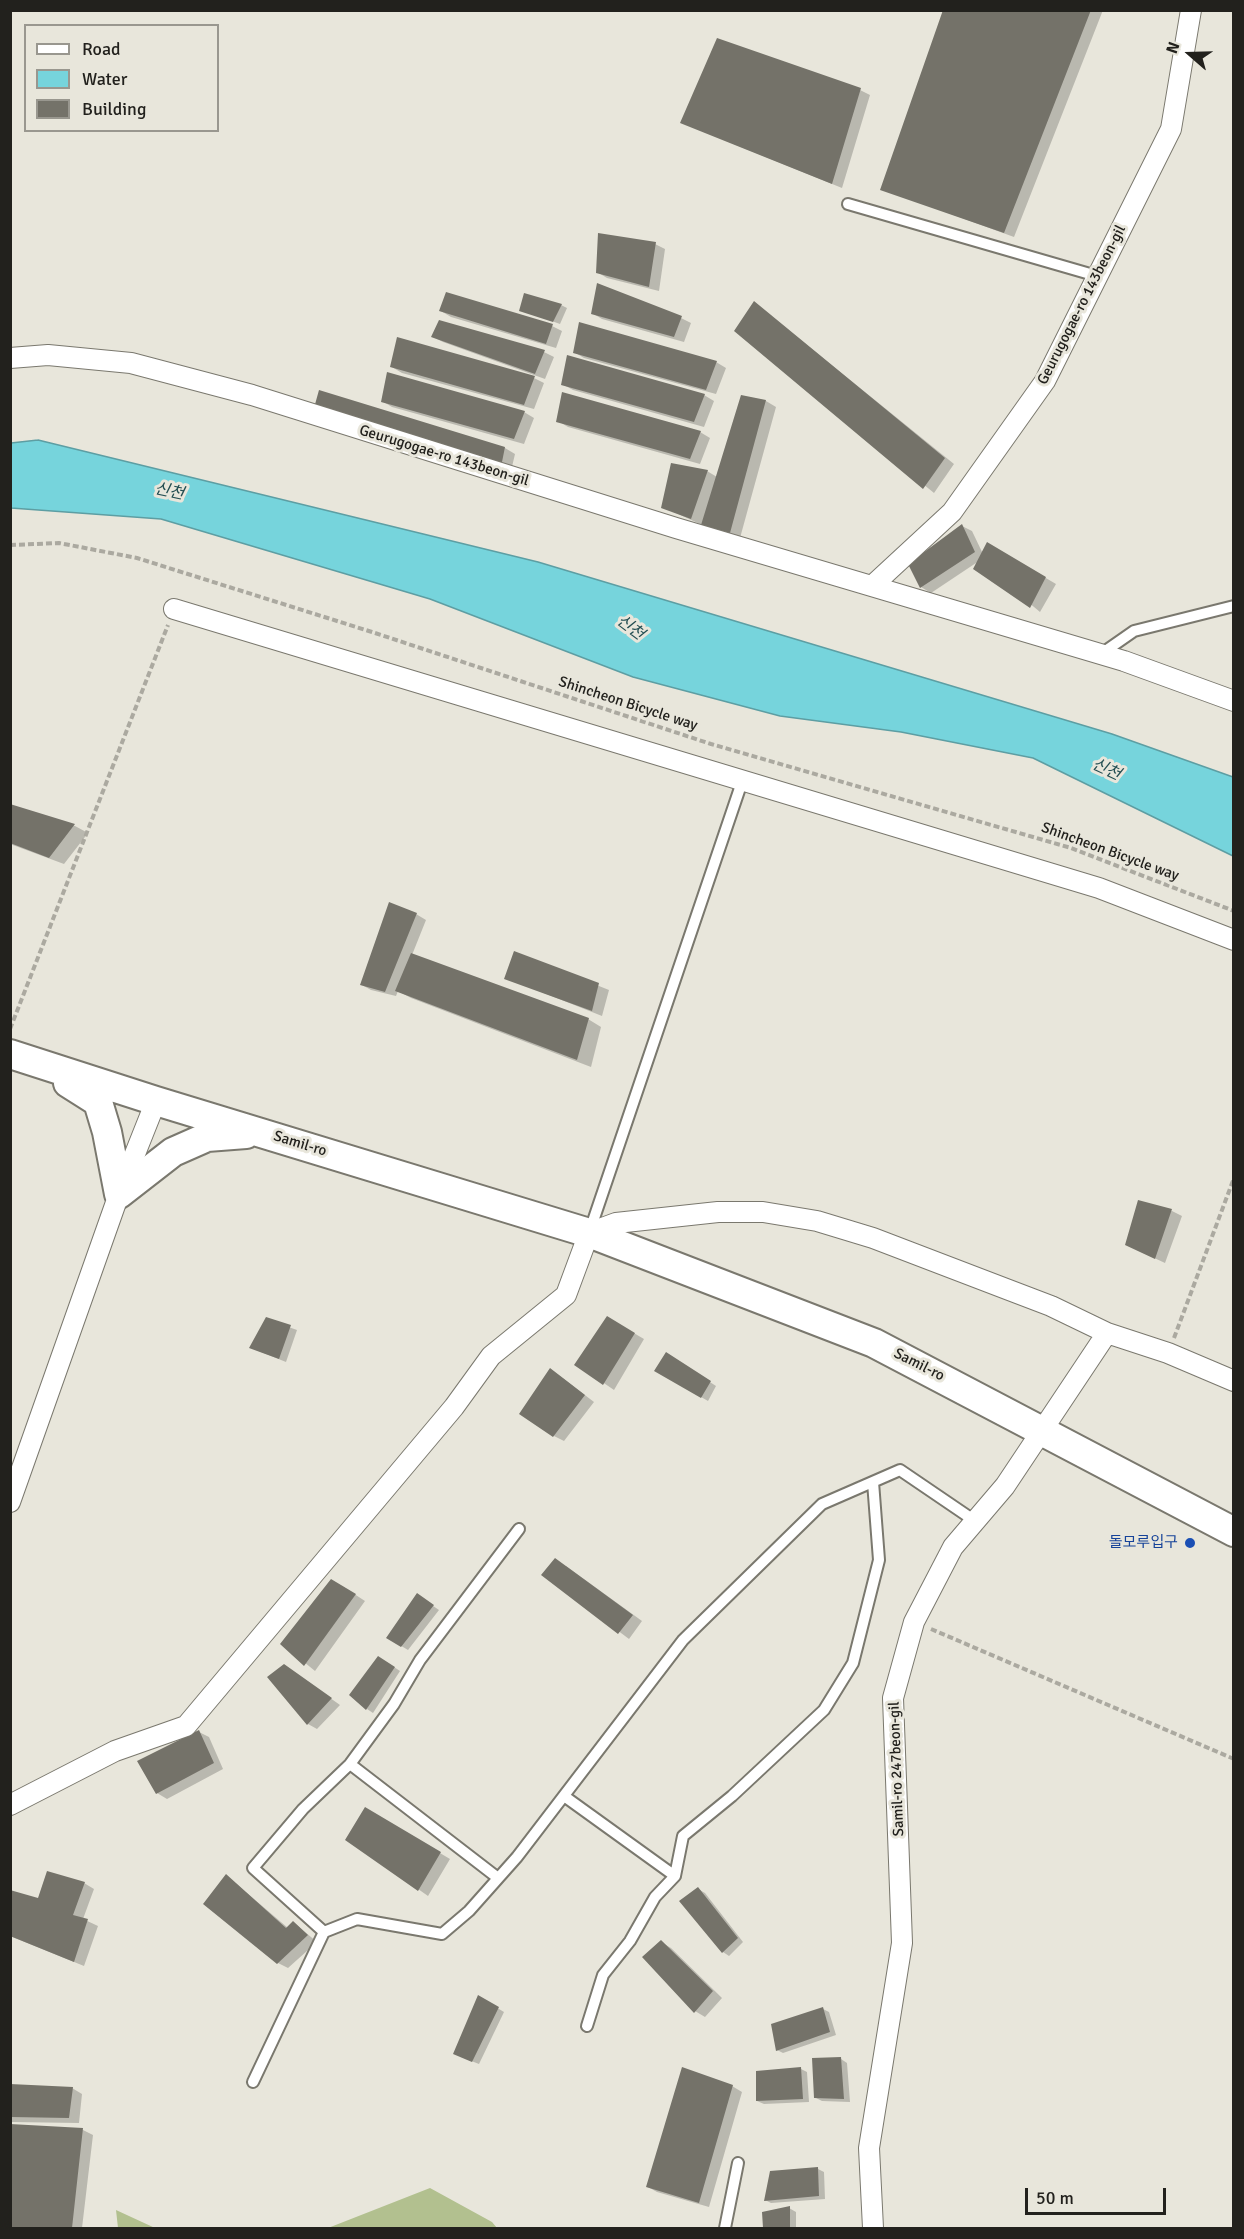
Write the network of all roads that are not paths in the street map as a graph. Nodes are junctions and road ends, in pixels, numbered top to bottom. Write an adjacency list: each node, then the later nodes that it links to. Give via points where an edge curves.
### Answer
1 (1191, 10): 3 (street, Geurugogae-ro 143beon-gil, via 1171,129)
2 (848, 204): 3 (lane)
3 (1097, 276): 5 (street, Geurugogae-ro 143beon-gil, via 1045,381 958,503)
4 (10, 358): 5 (street, Geurugogae-ro 143beon-gil, via 48,355 142,366 252,395)
5 (872, 586): 8 (street, Geurugogae-ro 143beon-gil)
6 (1233, 606): 8 (lane, via 1134,631)
7 (174, 609): 10 (street)
8 (1101, 654): 9 (street, Geurugogae-ro 143beon-gil)
9 (1233, 701)
10 (743, 778): 11 (street, via 1099,888); 16 (lane)
11 (1233, 940)
12 (22, 1058): 13 (main road, Samil-ro); 15 (main road, via 98,1102 108,1132)
13 (156, 1101): 14 (main road, Samil-ro); 15 (street)
14 (262, 1133): 15 (main road, via 207,1137 173,1152); 16 (main road, Samil-ro)
15 (119, 1194): 21 (street)
16 (589, 1233): 17 (street, via 616,1223 685,1214 788,1215 873,1238 1051,1306); 19 (main road, Samil-ro, via 874,1342); 27 (street, via 566,1294 491,1356 454,1407 186,1726 115,1751)
17 (1107, 1333): 18 (street, via 1168,1353); 19 (street, Samil-ro 247beon-gil)
18 (1233, 1381)
19 (1042, 1430): 22 (street, Samil-ro 247beon-gil, via 1005,1486); 24 (main road, Samil-ro)
20 (873, 1482): 22 (lane, via 900,1470); 26 (lane, via 822,1504 683,1640); 28 (lane, via 879,1560 853,1663 824,1710 683,1836)
21 (10, 1502)
22 (975, 1521): 35 (street, Samil-ro 247beon-gil, via 953,1546 914,1622 894,1698 902,1942 869,2148)
23 (519, 1529): 25 (lane, via 420,1660)
24 (1233, 1532)
25 (350, 1764): 29 (lane); 30 (lane, via 303,1809 254,1868)
26 (564, 1796): 28 (lane); 29 (lane)
27 (10, 1805)
28 (675, 1876): 31 (lane, via 655,1897 630,1941 603,1975)
29 (498, 1878): 30 (lane, via 442,1934 357,1919)
30 (324, 1932): 32 (lane)
31 (587, 2026)
32 (253, 2082)
33 (738, 2163): 34 (lane)
34 (725, 2229)
35 (873, 2229)

